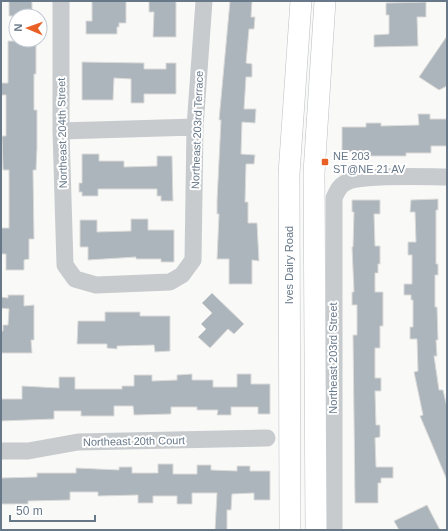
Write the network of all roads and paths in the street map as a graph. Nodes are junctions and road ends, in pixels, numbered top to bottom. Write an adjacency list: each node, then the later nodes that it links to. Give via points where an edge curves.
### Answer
1 (61, 1): 6 (street, Northeast 204th Street)
2 (204, 1): 5 (street, Northeast 203rd Terrace)
3 (301, 1): 11 (main road, Ives Dairy Road, via 289,174)
4 (325, 1): 12 (main road, via 314,173)
5 (195, 127): 6 (street); 8 (street, Northeast 203rd Terrace, via 193,260 182,275 170,282 96,285 75,279)
6 (61, 131): 8 (street, Northeast 204th Street)
7 (447, 177): 13 (street, Northeast 203rd Street, via 360,178 345,183 334,198)
8 (65, 265)
9 (267, 438): 10 (street, Northeast 20th Court, via 78,442 28,451)
10 (1, 451)
11 (290, 530)
12 (316, 530)
13 (334, 530)

